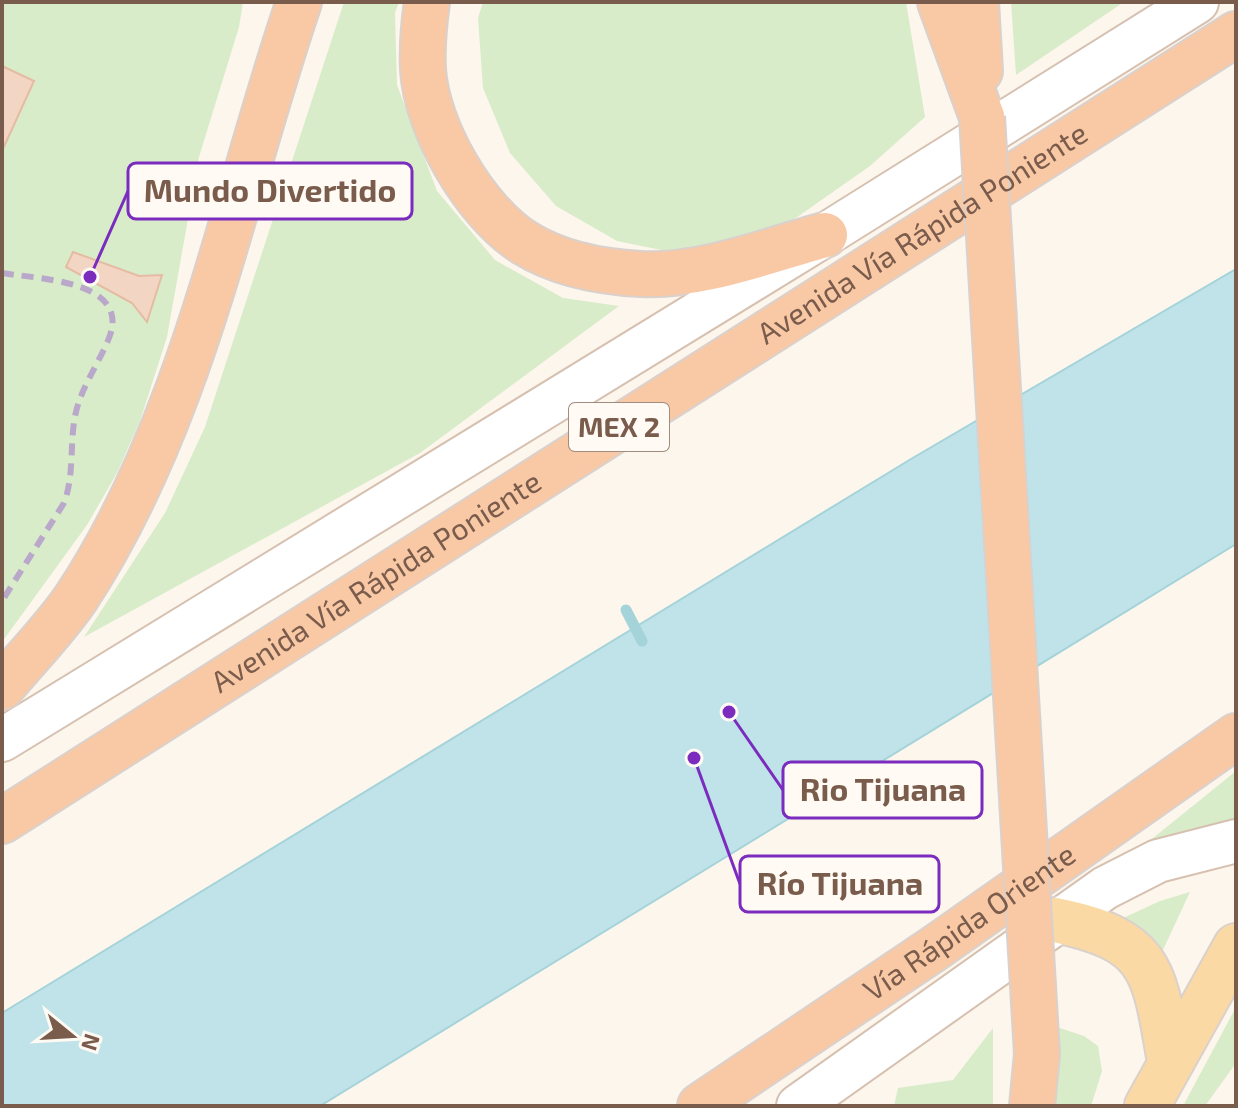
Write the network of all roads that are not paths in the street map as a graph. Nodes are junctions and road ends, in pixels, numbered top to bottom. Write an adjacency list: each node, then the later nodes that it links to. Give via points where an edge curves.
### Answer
1 (299, 2): 9 (highway, via 178,393 147,465 75,599)
2 (427, 2): 8 (highway, via 423,71 437,124 460,172 493,216 524,242 569,263 642,274 683,273)
3 (940, 2): 7 (highway)
4 (976, 2): 7 (highway)
5 (1197, 2): 8 (main road, Avenida Vía Rápida Poniente)
6 (1236, 34): 12 (highway, Avenida Vía Rápida Poniente / MEX 2)
7 (982, 117): 19 (highway, bridge, via 1037,1054)
8 (825, 235): 11 (main road, Avenida Vía Rápida Poniente)
9 (2, 687)
10 (1236, 736): 17 (highway, Vía Rápida Oriente)
11 (2, 740)
12 (2, 821)
13 (1236, 841): 14 (main road, via 1158,861)
14 (1055, 920): 16 (main road, via 1099,929 1141,959 1154,984); 18 (main road)
15 (1236, 946): 16 (main road)
16 (1170, 1062): 20 (main road)
17 (700, 1106)
18 (798, 1106)
19 (1032, 1106)
20 (1147, 1106)

